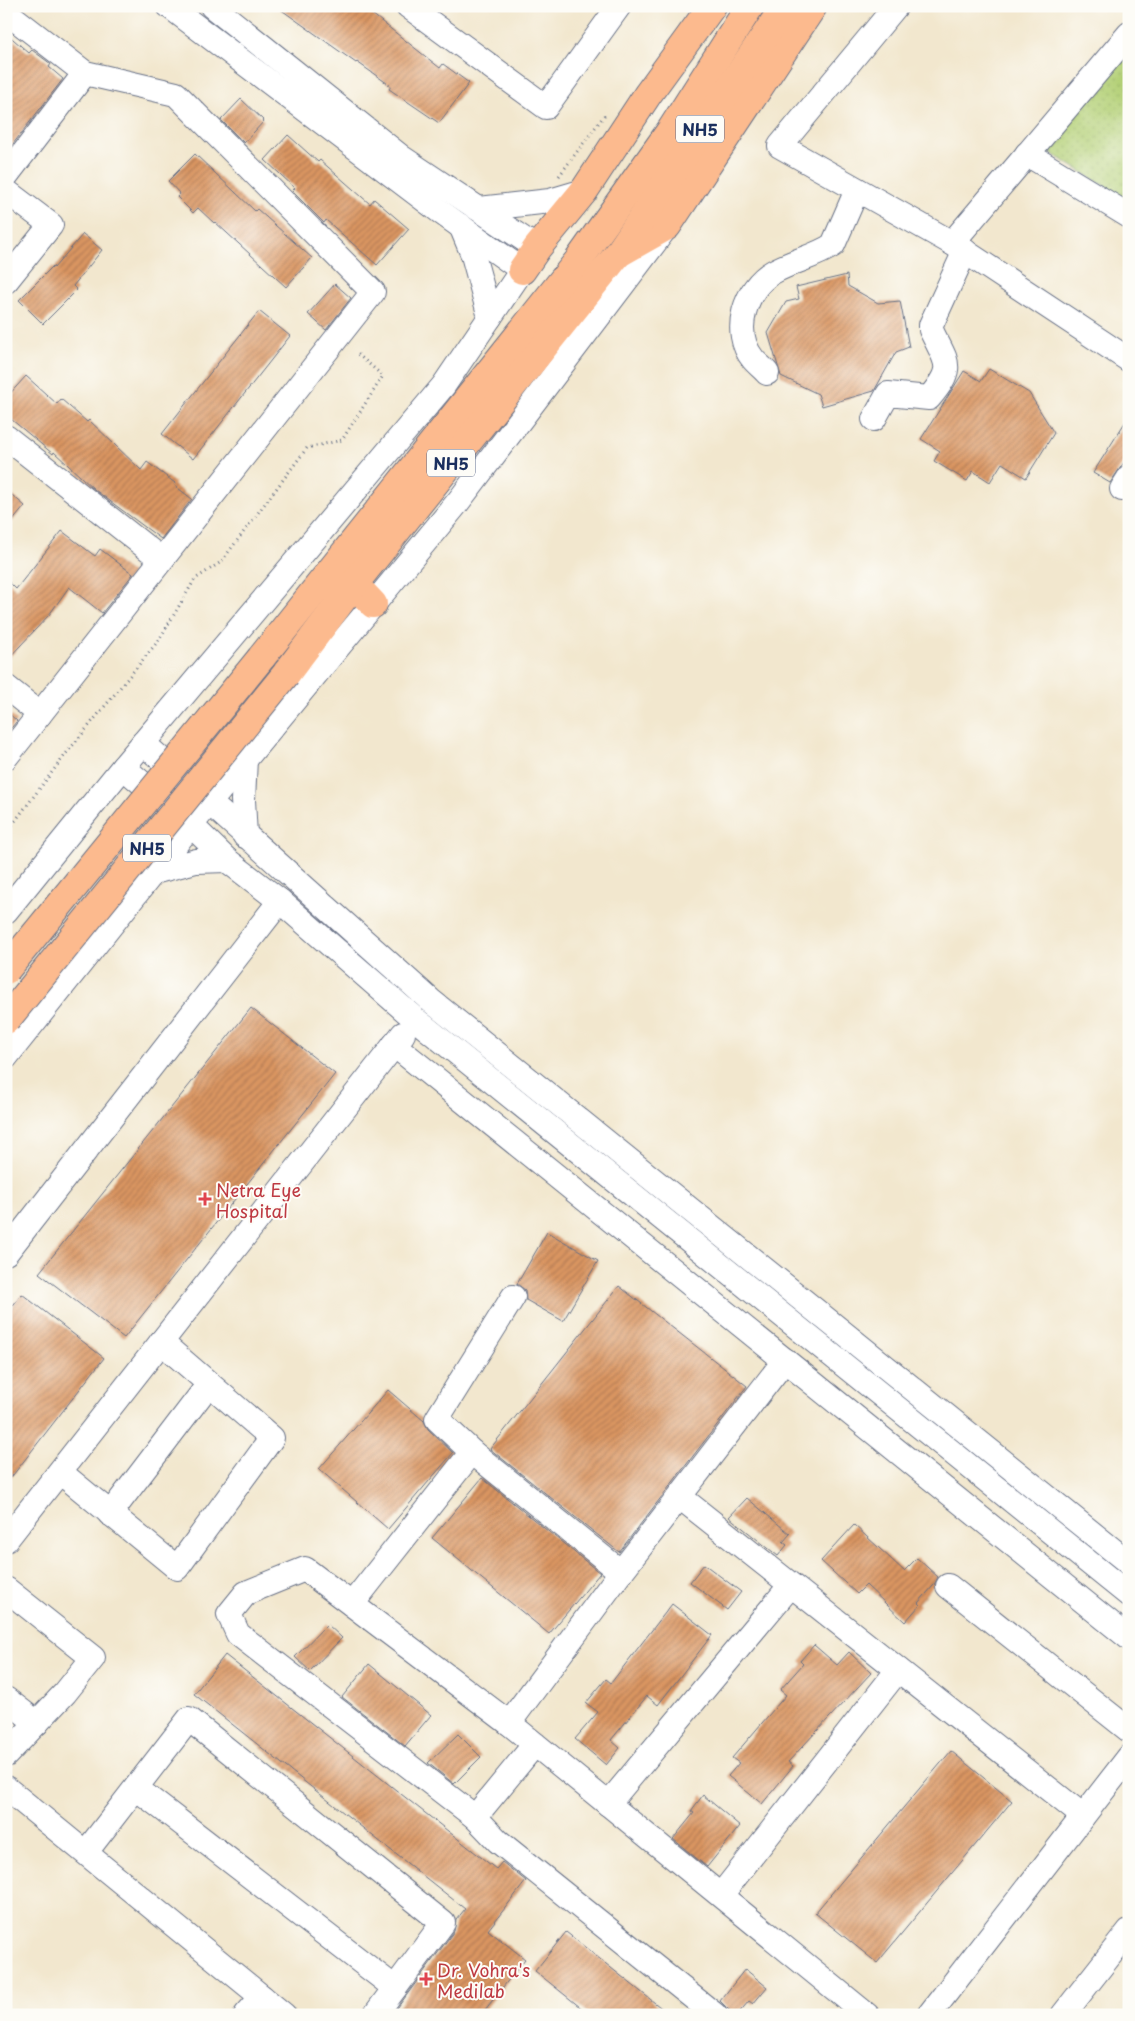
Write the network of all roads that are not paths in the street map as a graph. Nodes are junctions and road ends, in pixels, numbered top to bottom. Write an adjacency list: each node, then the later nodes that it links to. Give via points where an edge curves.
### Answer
1 (212, 6): 18 (street, via 401,157)
2 (408, 6): 3 (street, via 546,107)
3 (619, 6)
4 (712, 6): 16 (highway)
5 (750, 6): 47 (highway, NH5, bridge, via 671,130 578,261 261,658)
6 (785, 6): 23 (highway, NH5)
7 (813, 6): 21 (highway)
8 (896, 6): 17 (street, via 780,146)
9 (180, 10): 20 (street)
10 (6, 12): 12 (street)
11 (1129, 34): 13 (street)
12 (85, 73): 14 (street); 31 (street, via 176,94 372,292)
13 (1027, 154): 19 (street); 22 (street)
14 (6, 176)
15 (6, 190): 25 (street, via 51,225)
16 (584, 190): 18 (street, via 550,200); 24 (highway)
17 (857, 190): 22 (street); 28 (street, via 833,245 774,271 751,293 741,329 752,359)
18 (479, 210): 24 (street)
19 (1129, 216)
20 (461, 226): 24 (street); 26 (street, via 474,255)
21 (667, 226): 23 (highway); 33 (street, via 458,502)
22 (959, 247): 27 (street); 29 (street, via 931,325 948,365 947,372 929,398 888,394)
23 (618, 254): 32 (highway, NH5)
24 (529, 259): 26 (street)
25 (6, 281)
26 (490, 317): 36 (street, via 444,385)
27 (1129, 360)
28 (767, 373)
29 (874, 419)
30 (6, 437): 31 (street)
31 (161, 559): 35 (street)
32 (354, 584): 33 (highway); 50 (highway, NH5, bridge, via 286,674)
33 (373, 604): 38 (street)
34 (6, 687): 35 (street)
35 (40, 714): 37 (street)
36 (143, 744): 39 (street); 40 (street)
37 (6, 757)
38 (245, 759): 40 (street); 42 (street, via 242,800)
39 (123, 767): 41 (street); 46 (street)
40 (210, 802): 41 (street); 42 (street)
41 (191, 824): 43 (street); 44 (street)
42 (246, 836): 48 (street)
43 (227, 860): 44 (street, via 196,861); 45 (street)
44 (154, 872): 52 (street)
45 (280, 901): 49 (street); 53 (street)
46 (6, 911)
47 (6, 970)
48 (430, 1000): 49 (street); 63 (street)
49 (415, 1019): 51 (street); 67 (street)
50 (6, 1020)
51 (394, 1045): 55 (street); 56 (street)
52 (6, 1057)
53 (6, 1253)
54 (513, 1297): 58 (street, via 436,1419)
55 (161, 1342): 57 (street); 59 (street)
56 (784, 1360): 60 (street); 70 (street)
57 (209, 1384): 61 (street); 61 (street, via 272,1438 177,1568)
58 (472, 1452): 64 (street); 69 (street)
59 (60, 1472): 61 (street); 62 (street)
60 (680, 1497): 64 (street); 65 (street)
61 (110, 1514)
62 (6, 1540)
63 (1129, 1563)
64 (621, 1572): 74 (street)
65 (791, 1585): 71 (street); 81 (street)
66 (948, 1586): 75 (street)
67 (1129, 1595)
68 (10, 1599): 73 (street, via 93,1658)
69 (352, 1604): 74 (street); 83 (street, via 305,1569 246,1593 229,1614 238,1634)
70 (1129, 1638)
71 (898, 1670): 82 (street); 85 (street)
72 (6, 1700): 73 (street)
73 (37, 1723): 77 (street)
74 (509, 1723): 76 (street)
75 (1129, 1730)
76 (535, 1744): 81 (street); 83 (street)
77 (6, 1754)
78 (1129, 1757): 82 (street)
79 (6, 1788): 84 (street)
80 (136, 1788): 84 (street); 87 (street); 87 (street, via 189,1719 442,1923)
81 (608, 1804): 85 (street)
82 (1083, 1816): 94 (street)
83 (475, 1817): 92 (street, via 498,1841)
84 (86, 1852): 88 (street)
85 (721, 1895): 93 (street)
86 (1129, 1931): 95 (street)
87 (395, 1988): 91 (street)
88 (262, 1998): 89 (street); 90 (street)
89 (246, 2015)
90 (284, 2015)
91 (375, 2015)
92 (715, 2015)
93 (867, 2015)
94 (929, 2015)
95 (1063, 2015)

